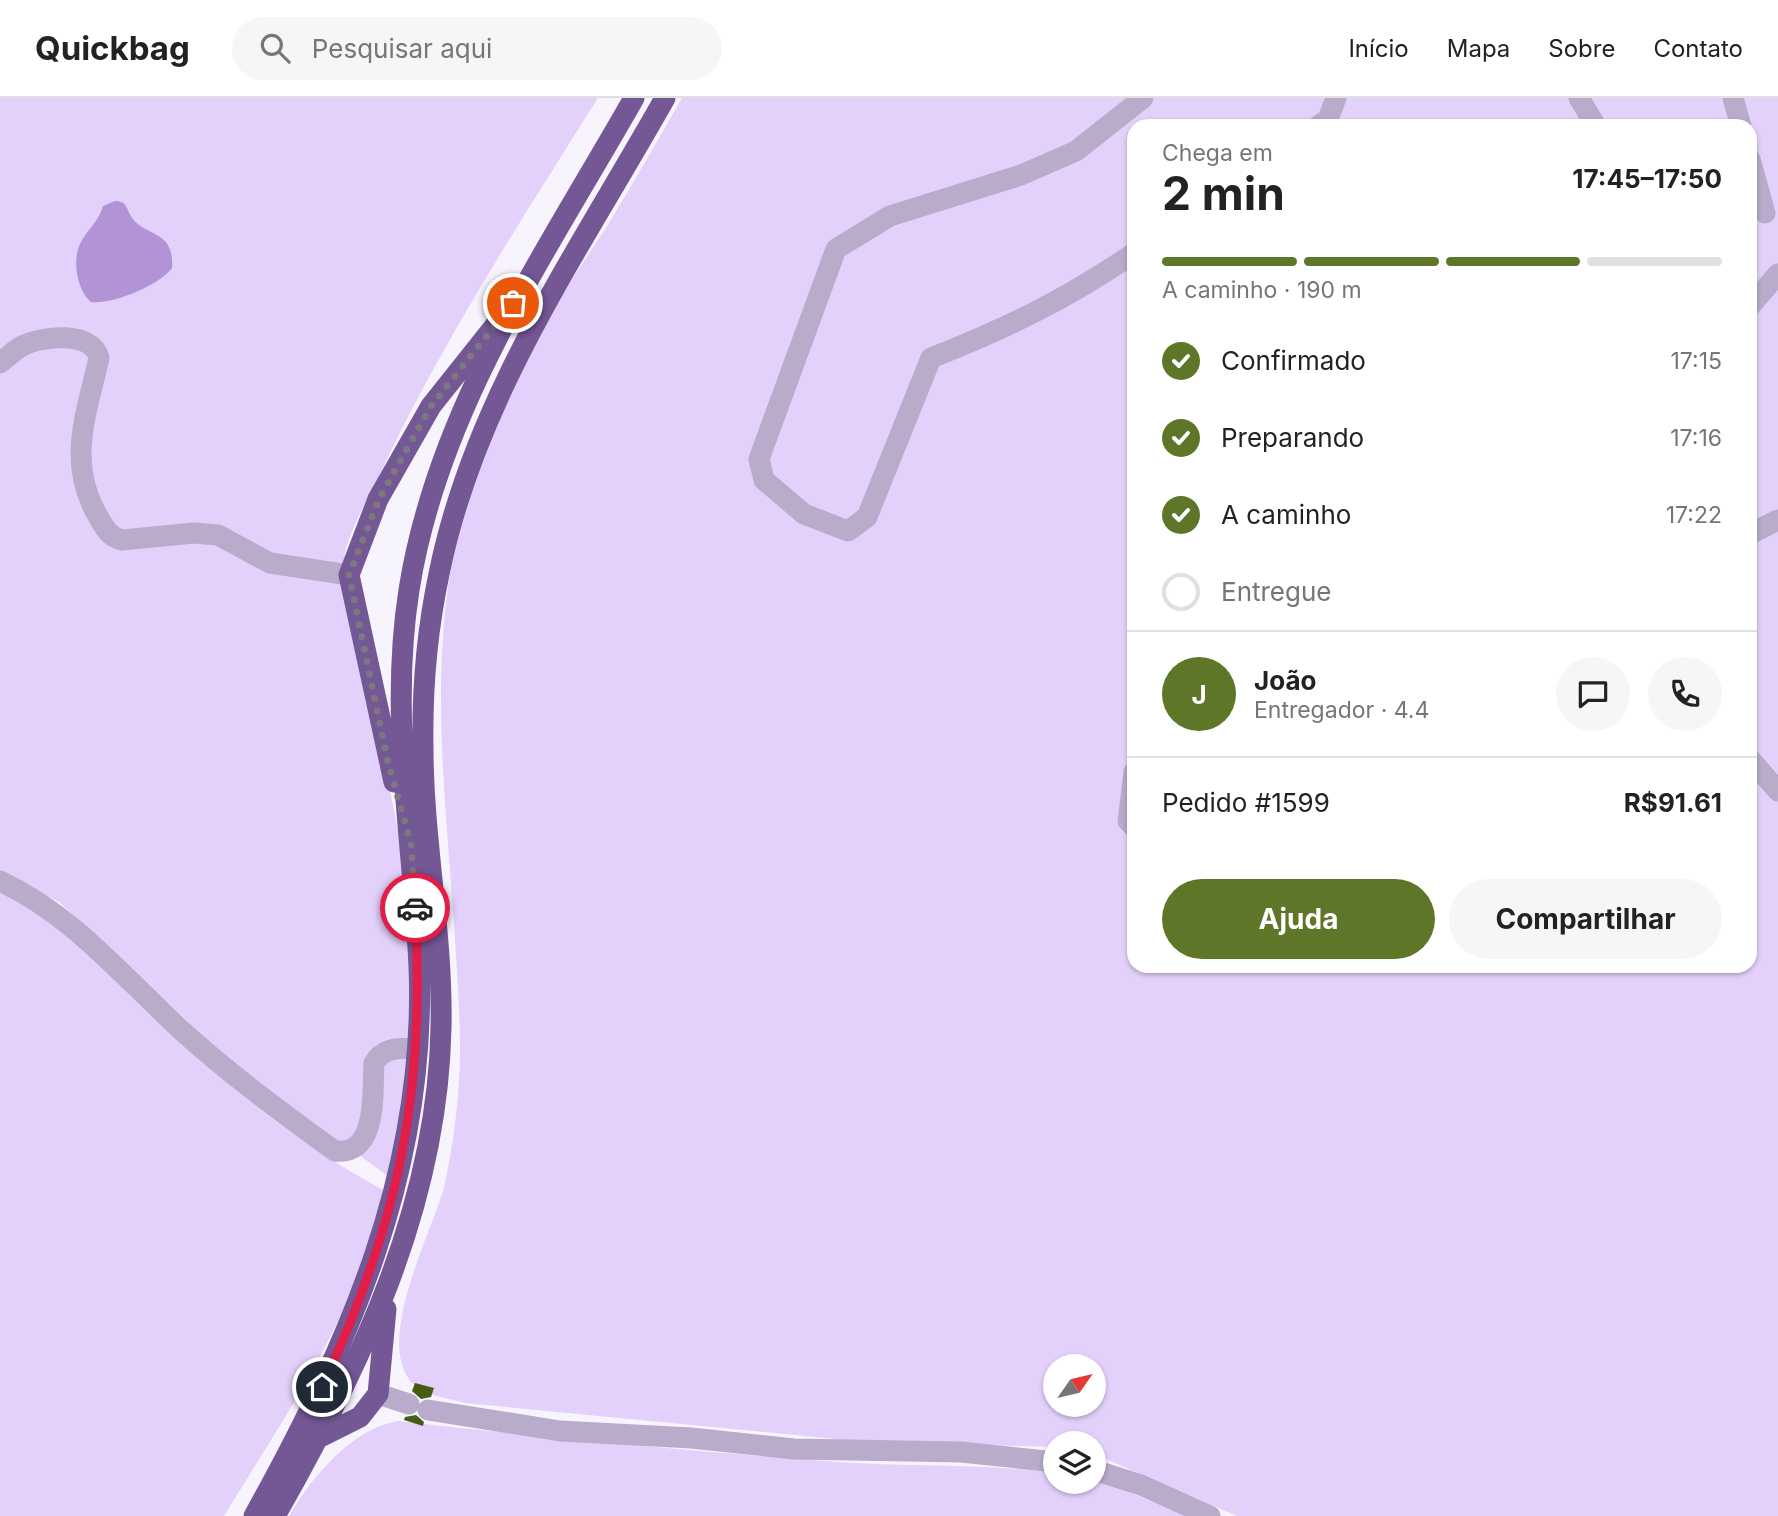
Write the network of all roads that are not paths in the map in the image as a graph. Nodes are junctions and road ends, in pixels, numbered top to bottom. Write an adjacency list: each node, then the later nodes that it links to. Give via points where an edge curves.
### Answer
1 (634, 98): 14 (highway)
2 (665, 98): 25 (highway, via 523,345 490,412 455,509 438,576 426,664 423,749 436,900 441,1026 437,1085 430,1143)
3 (1143, 98): 12 (street, via 1076,151 1021,175 890,216 836,249 759,458 764,480 804,514 848,531 867,517 932,358 1016,324 1080,290)
4 (1336, 98): 7 (street)
5 (1579, 98): 8 (street)
6 (1733, 98): 9 (street)
7 (1328, 119)
8 (1591, 119)
9 (1739, 119)
10 (1757, 184): 11 (street)
11 (1765, 213)
12 (1127, 258)
13 (1778, 274): 15 (street)
14 (529, 283): 19 (highway, via 431,406 379,499); 22 (highway, via 442,460 409,588 399,668 401,757)
15 (1757, 298)
16 (0, 363): 19 (street, via 20,346 49,337 84,341 98,352 80,442 80,475 94,509 114,538 218,535 270,563)
17 (1778, 520): 18 (street)
18 (1757, 530)
19 (349, 575): 22 (highway, via 387,758)
20 (1757, 767): 21 (street)
21 (1778, 791)
22 (411, 844): 24 (highway, via 419,970)
23 (0, 881): 24 (street, via 43,903 240,1081 335,1150 352,1149 368,1131 374,1063 380,1054)
24 (417, 1048): 30 (highway, via 410,1122 382,1239 351,1325 303,1428)
25 (387, 1292): 26 (highway); 27 (highway)
26 (378, 1394): 27 (highway, via 360,1417); 28 (street, via 418,1407 560,1431 794,1449 961,1452)
27 (320, 1437): 31 (highway)
28 (1043, 1461)
29 (1106, 1474): 32 (street)
30 (254, 1516)
31 (275, 1516)
32 (1210, 1516)

